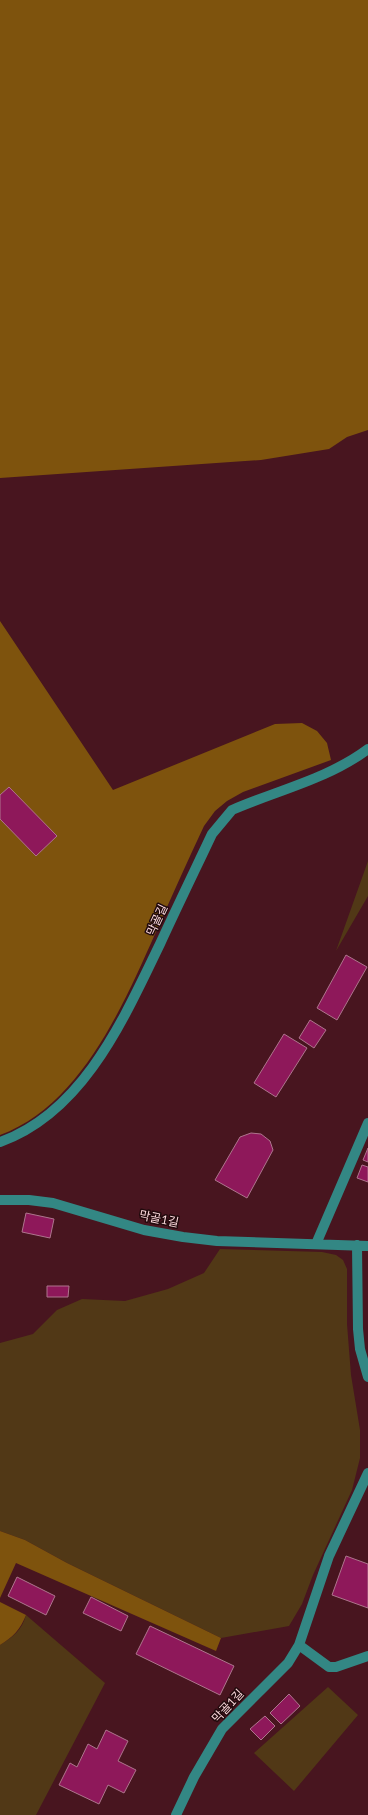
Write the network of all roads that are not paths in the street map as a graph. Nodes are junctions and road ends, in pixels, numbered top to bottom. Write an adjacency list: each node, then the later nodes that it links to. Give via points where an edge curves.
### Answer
1 (368, 748): 3 (lane, 막골길, via 321,777 232,810 212,834 134,997 109,1041 83,1079 62,1103 16,1137)
2 (368, 1123): 5 (lane)
3 (0, 1142)
4 (0, 1200): 5 (lane, 막골1길, via 30,1200 53,1204 144,1230 183,1237 217,1241)
5 (316, 1244): 6 (lane, 막골1길)
6 (357, 1246): 7 (lane, 막골1길); 8 (lane, via 358,1330)
7 (368, 1246)
8 (368, 1377)
9 (368, 1472): 10 (lane, 막골1길, via 329,1556)
10 (299, 1644): 11 (lane, via 330,1667); 12 (lane, 막골1길, via 288,1663 222,1730 194,1777)
11 (368, 1656)
12 (176, 1815)

